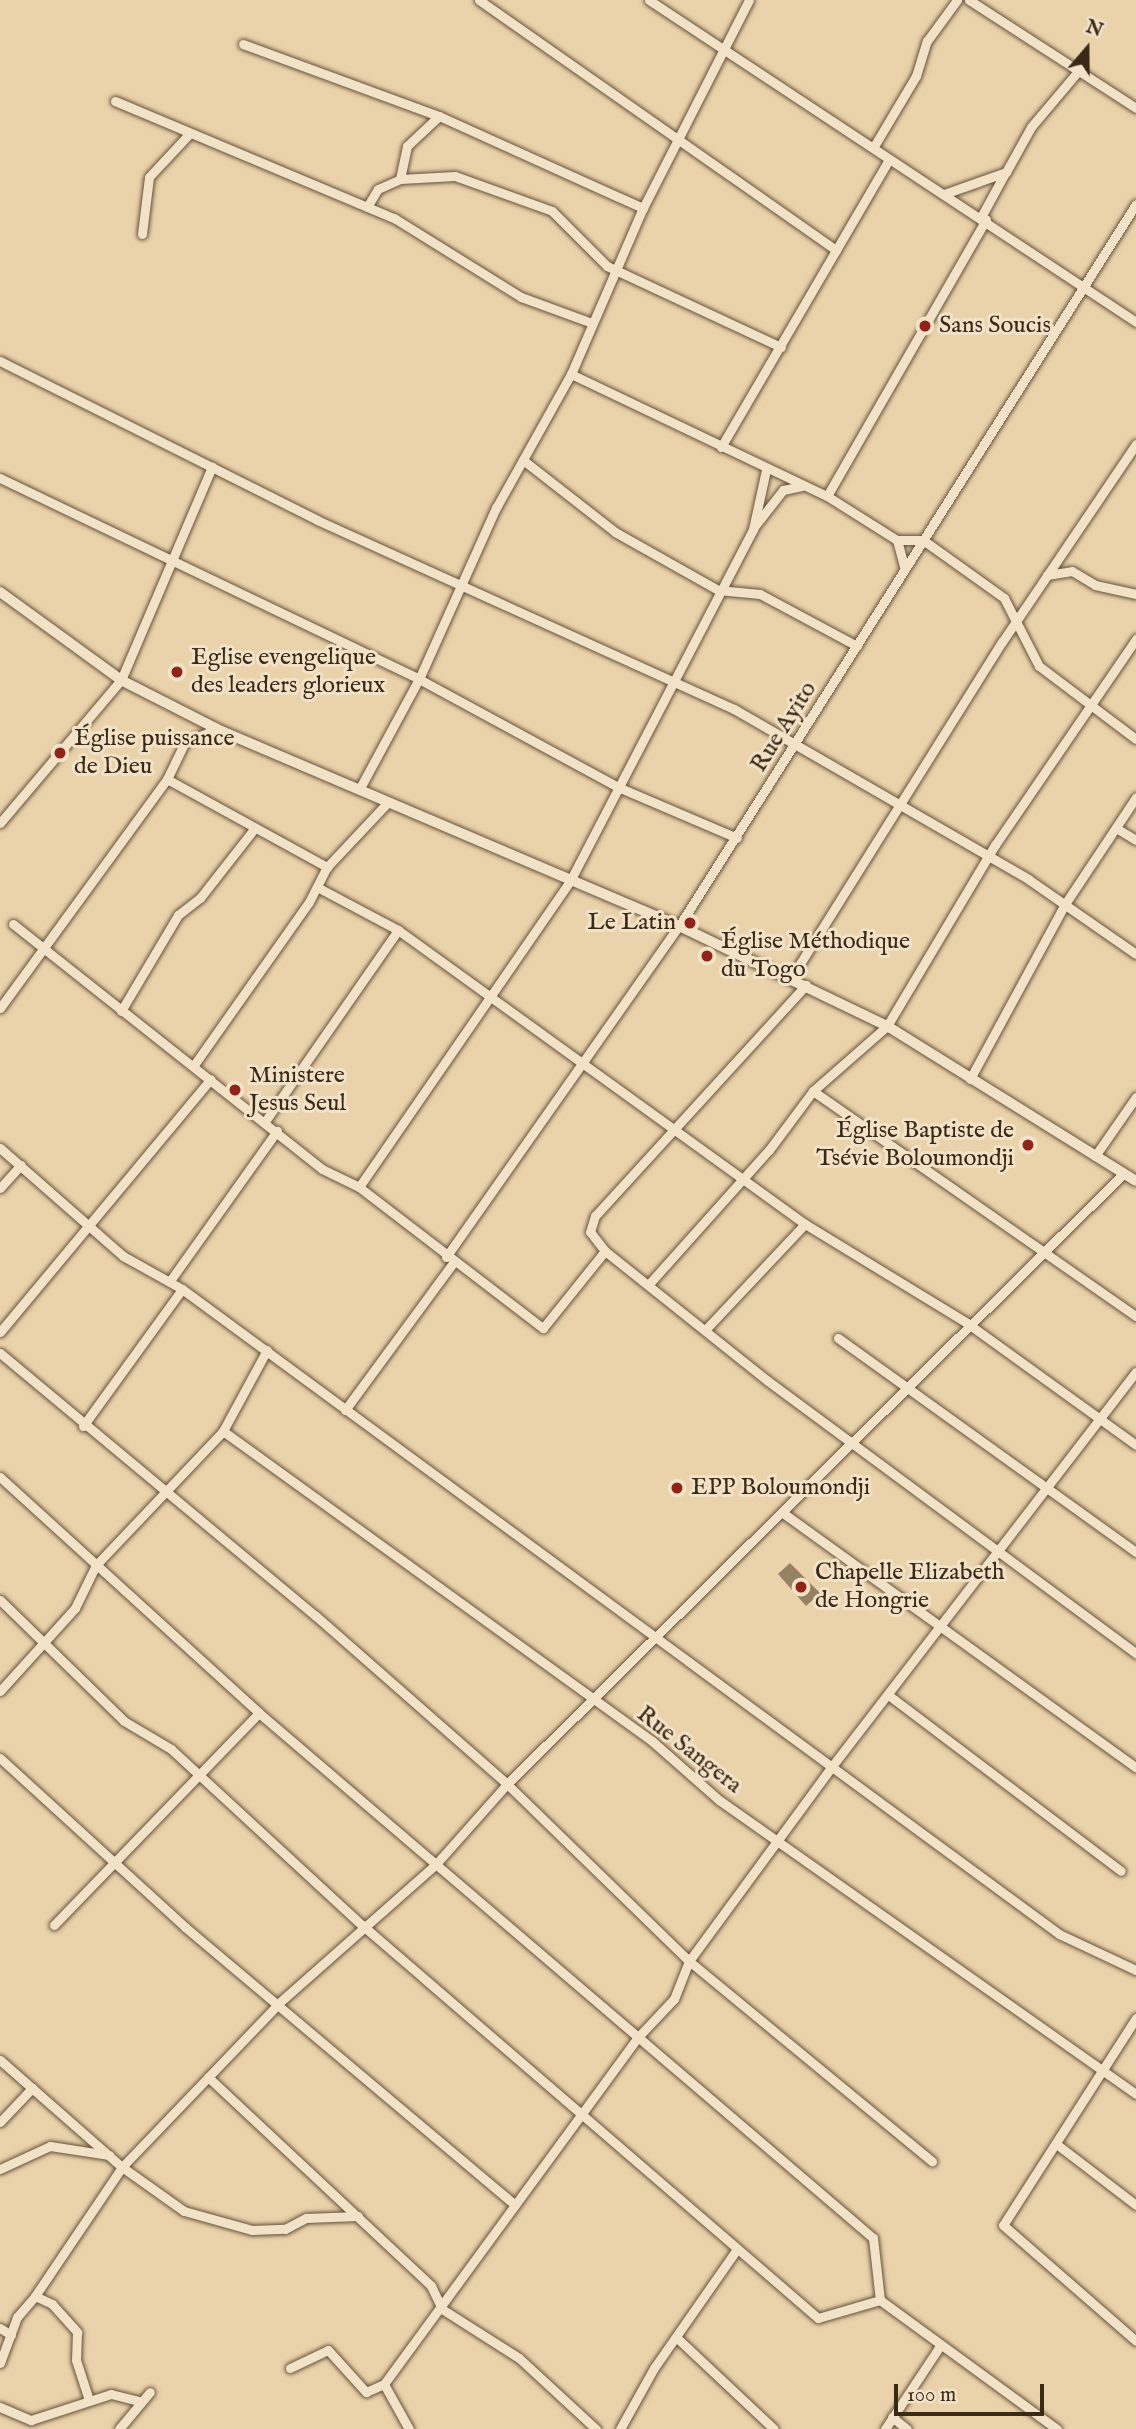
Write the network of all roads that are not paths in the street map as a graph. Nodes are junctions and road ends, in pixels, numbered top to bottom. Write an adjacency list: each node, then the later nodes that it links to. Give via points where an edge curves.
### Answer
1 (479, 0): 13 (street)
2 (649, 0): 7 (street)
3 (749, 0): 7 (street)
4 (957, 0): 14 (street, via 927,41 916,75)
5 (969, 0): 8 (street, via 1021,39)
6 (243, 44): 11 (street)
7 (727, 53): 13 (street); 14 (street)
8 (1080, 69): 10 (street); 16 (street, via 1031,127)
9 (114, 101): 12 (street)
10 (1136, 107)
11 (439, 116): 17 (street, via 407,146); 21 (street)
12 (190, 133): 20 (street); 23 (street, via 149,177)
13 (678, 144): 21 (street); 24 (street)
14 (873, 148): 15 (street)
15 (889, 159): 18 (street); 24 (street)
16 (1006, 172): 18 (street); 22 (street)
17 (400, 179): 20 (street, via 378,189); 25 (street, via 455,176 490,185 565,219 594,256)
18 (944, 194): 22 (street)
19 (1136, 204): 26 (street, Rue Ayito)
20 (367, 207): 28 (street, via 521,297)
21 (643, 208): 25 (street)
22 (983, 218): 26 (street); 39 (street)
23 (142, 234)
24 (836, 250): 29 (street)
25 (618, 267): 28 (street); 29 (street)
26 (1084, 285): 27 (street); 42 (street, Rue Ayito)
27 (1136, 322)
28 (592, 323): 31 (street)
29 (780, 347): 33 (street)
30 (0, 361): 35 (street)
31 (570, 374): 33 (street); 34 (street)
32 (1136, 444): 45 (street)
33 (721, 447): 36 (street)
34 (523, 460): 46 (street); 47 (street, via 615,532)
35 (212, 467): 43 (street); 46 (street)
36 (766, 470): 38 (street); 40 (street)
37 (0, 478): 43 (street)
38 (804, 486): 39 (street); 40 (street, via 783,491)
39 (827, 496): 41 (street)
40 (753, 529): 47 (street)
41 (897, 540): 42 (street); 44 (street)
42 (923, 540): 44 (street, Rue Ayito); 50 (street, via 1004,598)
43 (174, 562): 53 (street); 54 (street)
44 (905, 569): 52 (street, Rue Ayito)
45 (1047, 575): 49 (street, via 1072,571 1095,585); 50 (street)
46 (460, 582): 53 (street); 55 (street)
47 (718, 590): 52 (street, via 760,594); 55 (street)
48 (0, 592): 54 (street)
49 (1136, 594)
50 (1014, 623): 56 (street, via 1039,666); 65 (street)
51 (1136, 639): 56 (street)
52 (857, 646): 59 (street, Rue Ayito)
53 (419, 679): 61 (street); 62 (street)
54 (121, 680): 57 (street); 66 (street)
55 (676, 681): 59 (street); 62 (street)
56 (1090, 707): 58 (street); 71 (street)
57 (217, 729): 60 (street, via 185,742); 61 (street)
58 (1136, 738)
59 (797, 743): 65 (street); 69 (street, Rue Ayito)
60 (167, 779): 68 (street); 79 (street)
61 (360, 788): 64 (street)
62 (620, 788): 69 (street); 73 (street)
63 (1136, 797): 67 (street)
64 (388, 802): 72 (street); 73 (street)
65 (898, 804): 71 (street); 81 (street)
66 (2, 817)
67 (1116, 828): 70 (street); 75 (street)
68 (254, 829): 72 (street); 85 (street, via 200,898 178,915)
69 (737, 838): 77 (street, Rue Ayito)
70 (1136, 840)
71 (988, 855): 75 (street); 86 (street)
72 (327, 867): 74 (street)
73 (570, 881): 77 (street); 83 (street)
74 (317, 887): 78 (street); 88 (street)
75 (1065, 904): 80 (street); 90 (street)
76 (13, 924): 79 (street)
77 (679, 926): 81 (street); 87 (street, Rue Ayito)
78 (398, 930): 83 (street); 93 (street)
79 (47, 951): 84 (street); 85 (street)
80 (1136, 954)
81 (791, 978): 82 (street)
82 (806, 985): 86 (street); 94 (street)
83 (490, 997): 87 (street); 102 (street)
84 (0, 1008)
85 (121, 1010): 88 (street)
86 (887, 1026): 90 (street); 91 (street)
87 (584, 1061): 94 (street); 108 (street, Rue Ayito)
88 (194, 1065): 89 (street)
89 (211, 1079): 93 (street); 104 (street)
90 (970, 1079): 97 (street)
91 (813, 1091): 100 (street); 106 (street)
92 (1136, 1097): 97 (street)
93 (266, 1120): 95 (street)
94 (675, 1125): 100 (street); 107 (street, via 589,1225)
95 (277, 1131): 102 (street, via 322,1170); 109 (street)
96 (0, 1148): 98 (street)
97 (1095, 1156): 99 (street)
98 (21, 1165): 103 (street); 104 (street)
99 (1124, 1173): 101 (street); 106 (street)
100 (744, 1175): 105 (street); 110 (street)
101 (1136, 1181)
102 (359, 1187): 108 (street)
103 (0, 1188)
104 (91, 1223): 109 (street, via 123,1256); 115 (street)
105 (805, 1224): 113 (street); 114 (street)
106 (1040, 1250): 112 (street); 113 (street)
107 (605, 1251): 108 (street, via 543,1328); 110 (street)
108 (449, 1260): 121 (street, Rue Ayito)
109 (172, 1278): 111 (street)
110 (649, 1284): 114 (street)
111 (182, 1289): 117 (street); 123 (street)
112 (1136, 1316)
113 (967, 1323): 120 (street); 122 (street)
114 (706, 1329): 125 (street)
115 (0, 1332)
116 (838, 1338): 120 (street)
117 (267, 1350): 121 (street); 124 (street)
118 (0, 1353): 123 (street)
119 (1136, 1372): 122 (street)
120 (907, 1387): 125 (street); 128 (street)
121 (345, 1410): 136 (street)
122 (1097, 1418): 126 (street); 128 (street)
123 (83, 1426): 129 (street)
124 (223, 1431): 129 (street); 141 (street, Rue Sangera)
125 (855, 1441): 130 (street); 131 (street)
126 (1136, 1445)
127 (0, 1477): 133 (street)
128 (1046, 1485): 131 (street); 132 (street)
129 (163, 1492): 133 (street); 147 (street)
130 (783, 1513): 135 (street); 136 (street)
131 (999, 1548): 135 (street); 138 (street)
132 (1136, 1552)
133 (96, 1565): 137 (street, via 75,1608); 142 (street)
134 (0, 1600): 137 (street)
135 (943, 1623): 140 (street); 145 (street)
136 (659, 1635): 141 (street); 144 (street, via 764,1721)
137 (42, 1645): 139 (street); 146 (street, via 124,1721)
138 (1136, 1653)
139 (0, 1691)
140 (891, 1696): 144 (street); 151 (street)
141 (593, 1702): 147 (street); 148 (street, Rue Sangera)
142 (259, 1713): 146 (street); 150 (street)
143 (0, 1758): 149 (street)
144 (833, 1765): 148 (street); 155 (street, via 1059,1934)
145 (1136, 1768)
146 (197, 1773): 149 (street); 153 (street)
147 (507, 1784): 150 (street); 154 (street)
148 (780, 1840): 154 (street); 160 (street, Rue Sangera)
149 (115, 1859): 152 (street); 156 (street, via 185,1927)
150 (436, 1864): 153 (street); 158 (street)
151 (1121, 1871)
152 (54, 1925)
153 (362, 1925): 156 (street); 164 (street)
154 (690, 1961): 158 (street, via 674,1999); 168 (street)
155 (1136, 1969)
156 (279, 2003): 161 (street); 171 (street)
157 (1136, 2018): 160 (street)
158 (639, 2036): 164 (street); 176 (street, via 873,2238)
159 (0, 2060): 162 (street)
160 (1103, 2068): 163 (street, Rue Sangera); 166 (street)
161 (208, 2077): 169 (street); 173 (street)
162 (32, 2088): 165 (street); 167 (street)
163 (1136, 2094)
164 (583, 2117): 171 (street); 174 (street)
165 (0, 2122)
166 (1059, 2147): 172 (street); 181 (street, via 1003,2225)
167 (109, 2155): 169 (street); 170 (street, via 50,2146)
168 (932, 2161)
169 (122, 2167): 173 (street, via 184,2211 252,2230 285,2230 306,2218); 175 (street)
170 (0, 2169)
171 (515, 2205): 177 (street)
172 (1136, 2205)
173 (359, 2217): 177 (street, via 432,2286)
174 (737, 2249): 176 (street, via 817,2318); 180 (street)
175 (35, 2296): 179 (street); 187 (street, via 52,2304 77,2332 76,2360)
176 (880, 2300): 182 (street)
177 (442, 2309): 185 (street); 191 (street, via 519,2358)
178 (0, 2328): 179 (street)
179 (11, 2335): 183 (street)
180 (676, 2337): 195 (street); 196 (street)
181 (1136, 2341)
182 (940, 2346): 190 (street); 199 (street)
183 (0, 2363)
184 (290, 2368): 185 (street, via 328,2350 366,2392)
185 (384, 2384): 193 (street)
186 (150, 2392): 188 (street)
187 (88, 2398): 188 (street, via 111,2394); 189 (street, via 31,2420)
188 (139, 2402): 192 (street)
189 (0, 2407)
190 (892, 2417): 197 (street); 198 (street)
191 (584, 2426): 194 (street)
192 (119, 2429)
193 (409, 2429)
194 (596, 2429)
195 (620, 2429)
196 (774, 2429)
197 (885, 2429)
198 (908, 2429)
199 (1056, 2429)

